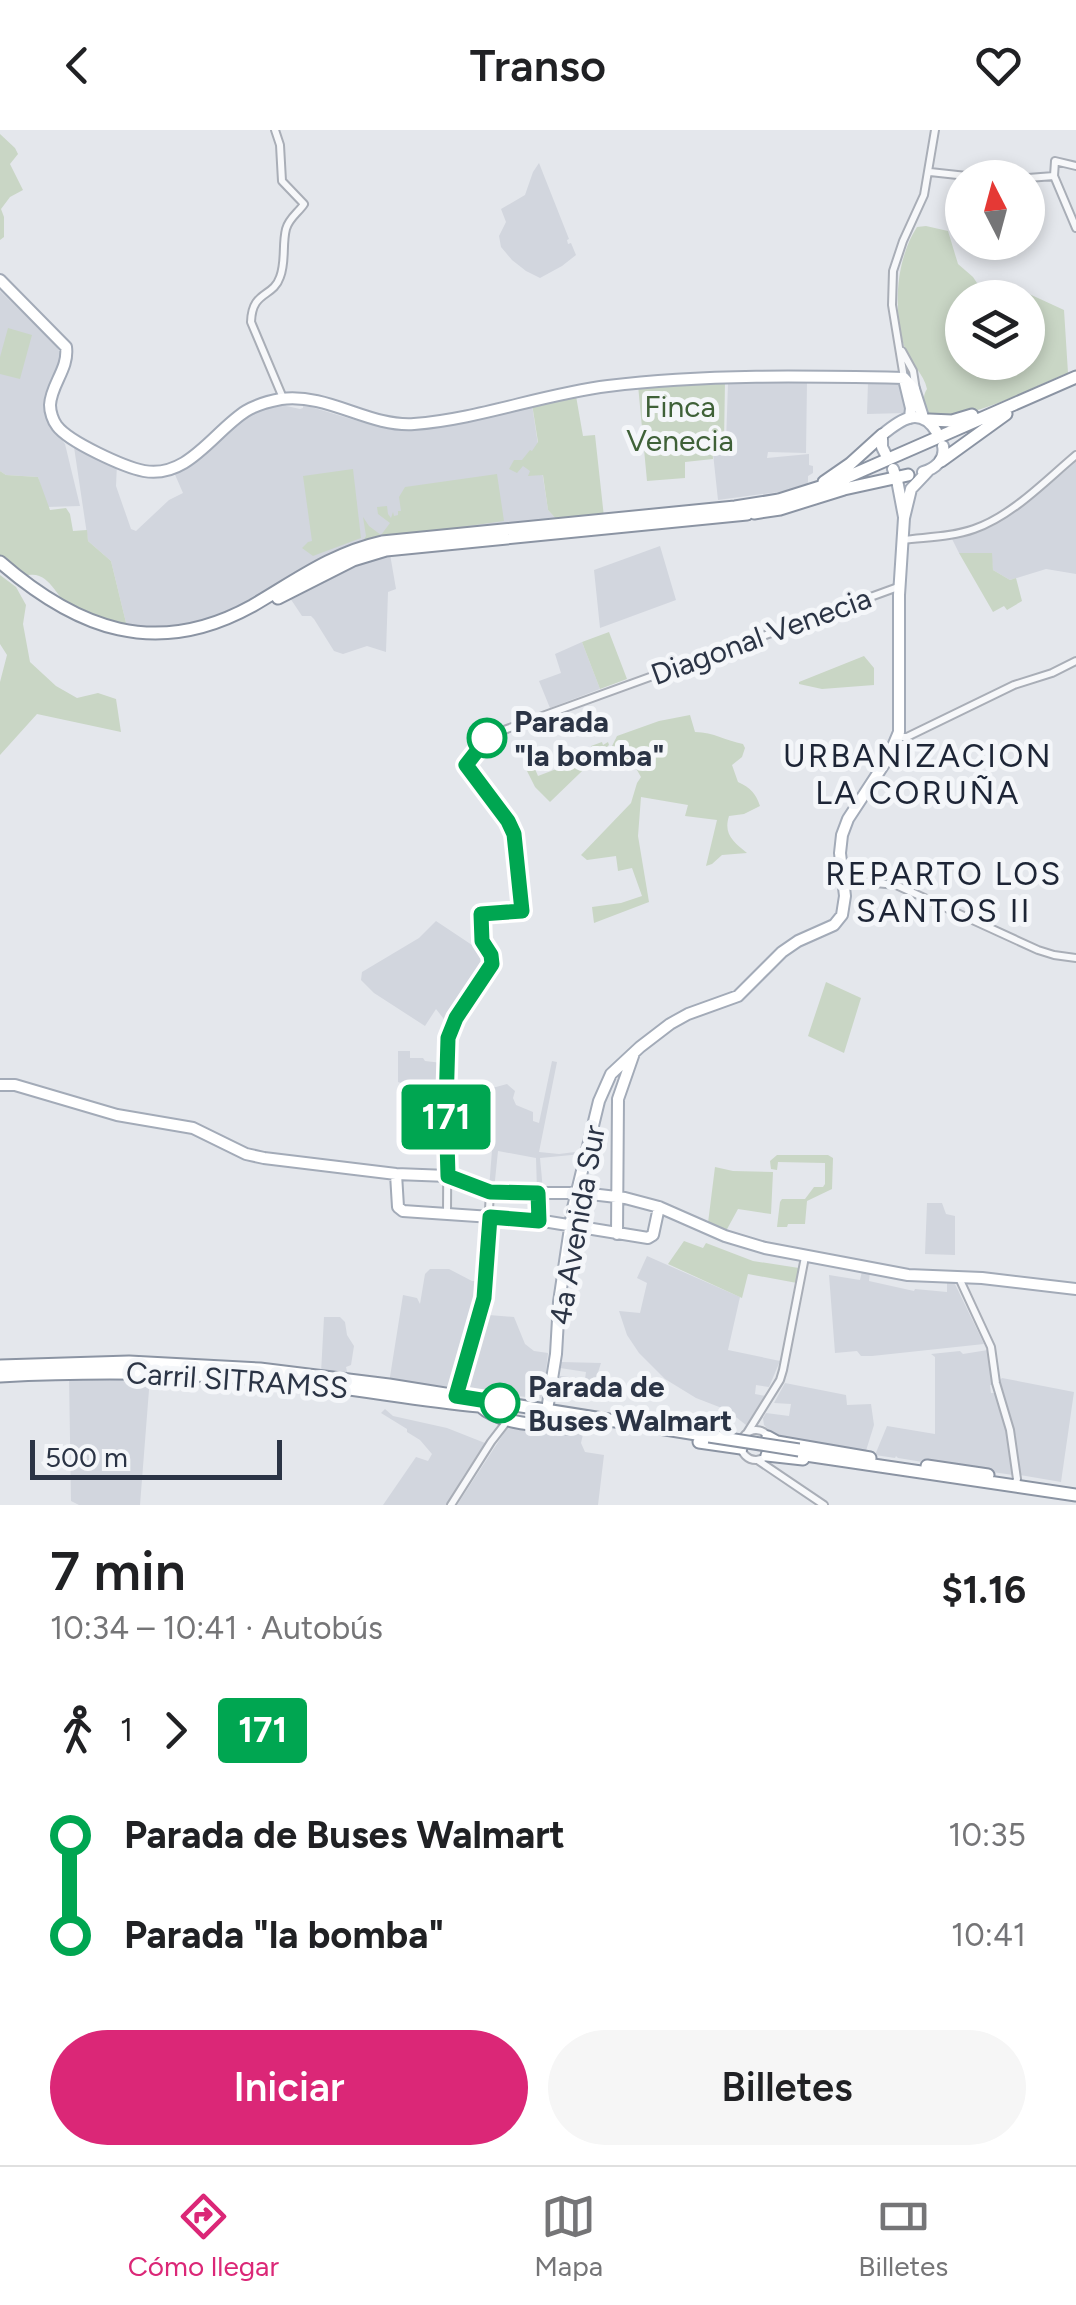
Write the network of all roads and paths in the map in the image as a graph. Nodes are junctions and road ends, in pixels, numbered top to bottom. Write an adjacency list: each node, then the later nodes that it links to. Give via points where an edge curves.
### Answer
1 (275, 130): 20 (street, via 282,181 303,206 287,225 281,277 254,304 251,322)
2 (935, 130): 4 (street)
3 (1076, 166): 6 (street, via 1055,160)
4 (930, 172): 5 (street); 10 (street, via 893,271)
5 (945, 174)
6 (1054, 176): 7 (street); 8 (street)
7 (1045, 177)
8 (1076, 228)
9 (0, 280): 20 (main road, via 66,347 50,404 57,426 114,460 147,471 173,468 242,414)
10 (899, 346): 11 (street); 15 (street)
11 (910, 366): 15 (main road); 19 (street)
12 (758, 378): 13 (main road); 17 (main road); 20 (main road, via 610,386 412,424 316,400)
13 (792, 378): 14 (main road); 17 (main road)
14 (810, 378): 15 (main road); 17 (main road)
15 (904, 378): 19 (main road); 21 (main road)
16 (1076, 378): 18 (highway)
17 (772, 382)
18 (1032, 397): 22 (highway); 26 (highway); 29 (highway); 30 (highway, via 829,491)
19 (918, 398): 22 (main road)
20 (283, 399)
21 (910, 418): 22 (main road); 23 (main road)
22 (929, 423)
23 (882, 434): 27 (main road); 29 (highway, via 833,476)
24 (943, 446): 26 (main road)
25 (1076, 456): 34 (street, via 978,527)
26 (941, 461): 28 (main road)
27 (895, 469): 28 (main road); 30 (highway); 31 (main road)
28 (928, 471): 31 (main road, via 911,489)
29 (787, 498): 32 (highway)
30 (754, 513): 32 (highway)
31 (904, 518): 34 (main road)
32 (653, 519): 33 (highway); 33 (highway)
33 (453, 538): 35 (highway, via 356,549 228,617 168,632 122,630 78,616)
34 (903, 540): 36 (main road)
35 (0, 565)
36 (900, 586): 38 (main road); 44 (street, Diagonal Venecia, via 482,742 466,765 516,839 522,911 481,914 492,964 448,1038)
37 (1076, 661): 38 (street)
38 (898, 737): 39 (main road, via 844,829)
39 (844, 880): 40 (street, via 896,885 1038,950); 41 (main road, 4a Avenida Sur, via 839,922 782,952 738,996 679,1018)
40 (1076, 958)
41 (624, 1067): 47 (main road, 4a Avenida Sur, via 602,1091); 48 (main road)
42 (0, 1085): 43 (main road, via 193,1128 252,1156)
43 (396, 1174): 44 (main road); 50 (main road, via 401,1210)
44 (448, 1176): 45 (main road); 50 (street)
45 (490, 1192): 46 (main road); 51 (street)
46 (538, 1193): 47 (main road); 52 (main road)
47 (577, 1193): 48 (main road); 53 (main road, 4a Avenida Sur)
48 (617, 1196): 49 (main road); 54 (main road)
49 (658, 1207): 54 (main road, via 650,1238); 55 (main road, via 737,1240)
50 (448, 1214): 51 (main road)
51 (490, 1217): 52 (main road); 59 (street, via 484,1298)
52 (539, 1221): 53 (main road)
53 (571, 1226): 54 (main road); 61 (main road, 4a Avenida Sur)
54 (617, 1234)
55 (805, 1256): 56 (main road); 62 (street, via 783,1370)
56 (958, 1278): 57 (main road); 76 (street, via 991,1347)
57 (1076, 1289)
58 (0, 1371): 59 (highway, via 129,1362 215,1366); 60 (highway, via 230,1377)
59 (451, 1397): 60 (main road); 61 (highway)
60 (476, 1406): 63 (highway); 65 (highway)
61 (547, 1410): 66 (highway)
62 (759, 1412): 68 (street); 69 (street)
63 (492, 1416): 64 (highway); 67 (street)
64 (509, 1420): 65 (highway, via 568,1428); 67 (street)
65 (583, 1422): 66 (highway)
66 (641, 1428): 68 (highway); 70 (highway); 71 (highway, bridge)
67 (498, 1433): 78 (street)
68 (746, 1434): 69 (street); 70 (street)
69 (768, 1436): 72 (highway); 73 (street)
70 (740, 1448): 73 (street, via 747,1458)
71 (799, 1452): 72 (highway); 74 (highway)
72 (870, 1458): 75 (highway)
73 (764, 1460): 74 (highway); 79 (street)
74 (882, 1466): 75 (highway)
75 (957, 1474): 76 (highway)
76 (1016, 1483): 77 (highway)
77 (1076, 1491)
78 (452, 1505)
79 (824, 1505)

